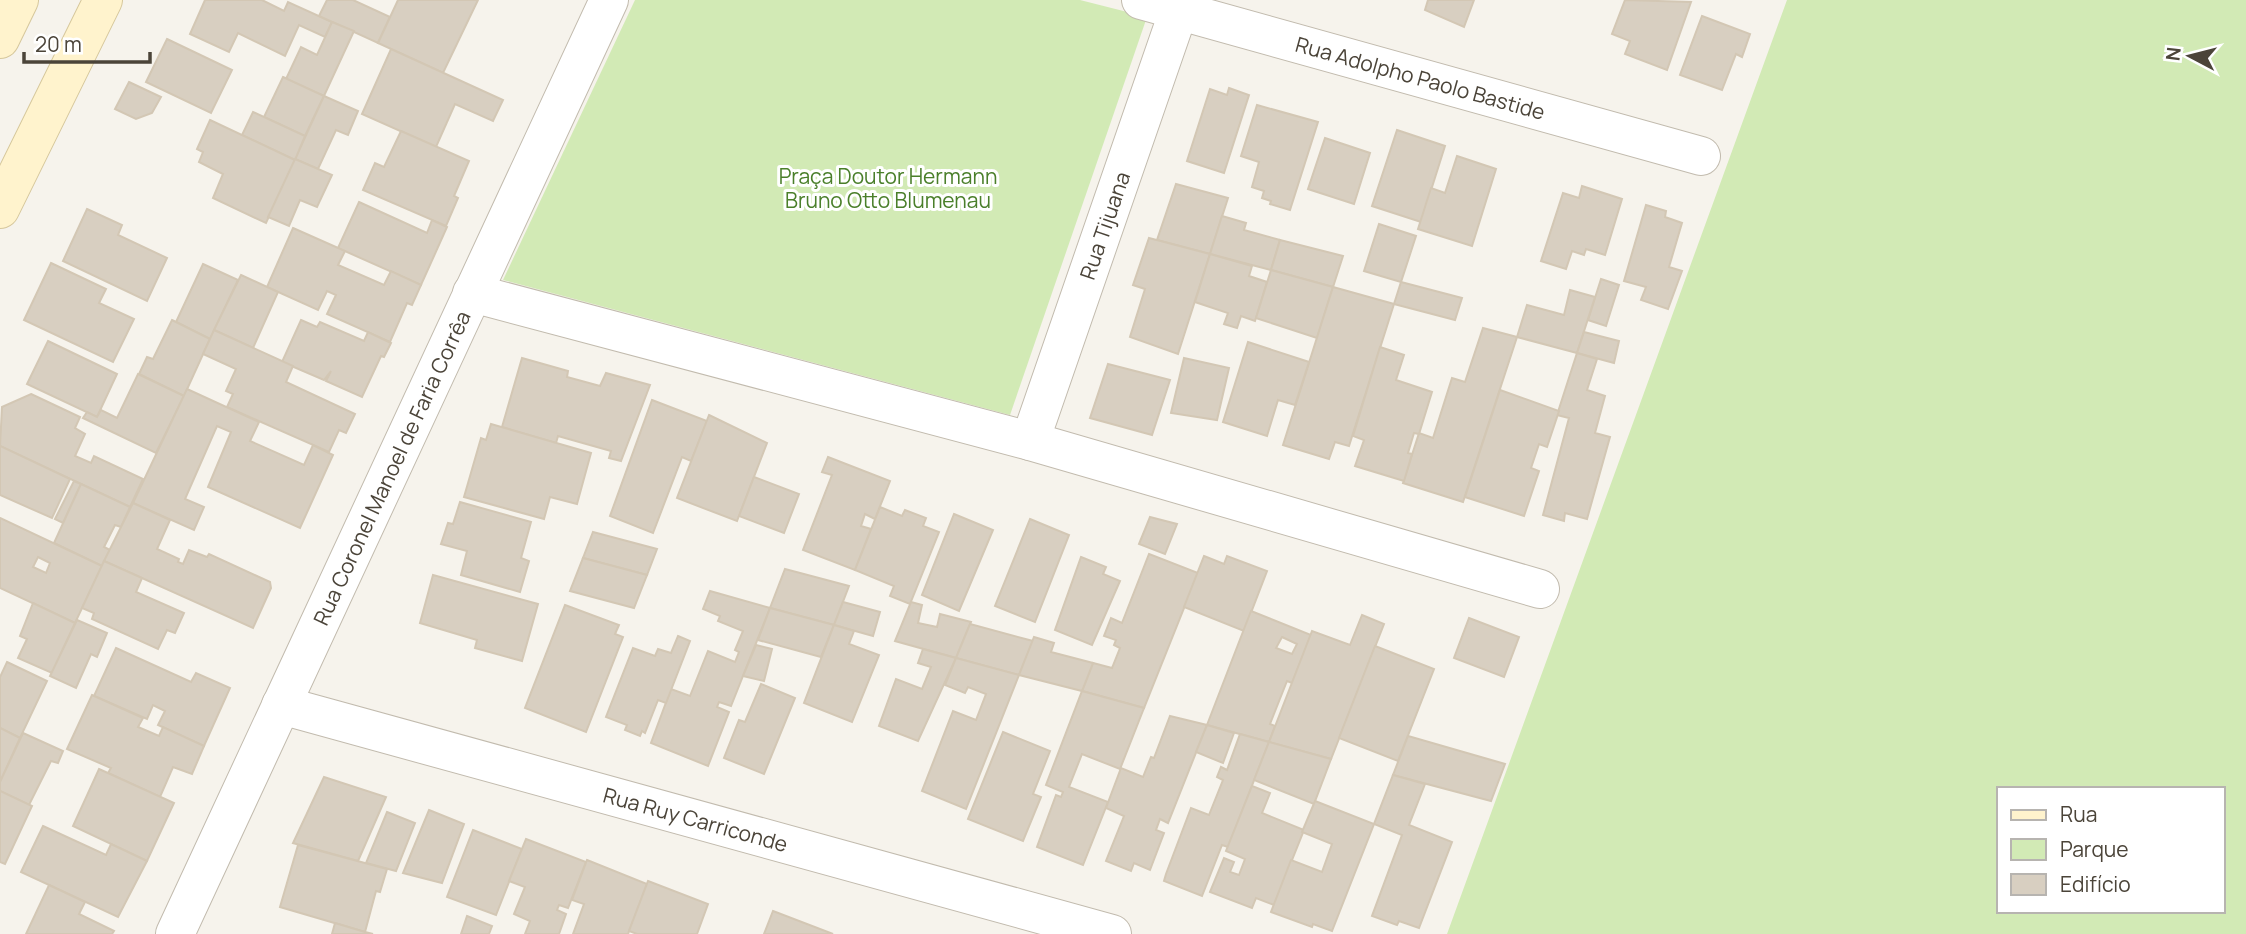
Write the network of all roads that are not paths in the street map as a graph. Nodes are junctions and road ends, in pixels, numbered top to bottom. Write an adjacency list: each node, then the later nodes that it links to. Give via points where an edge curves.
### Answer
1 (19, 0): 6 (main road)
2 (103, 0): 8 (main road)
3 (609, 0): 9 (street, Rua Coronel Manoel de Faria Corrêa)
4 (1141, 0): 5 (street, Rua Adolpho Paolo Bastide)
5 (1179, 10): 7 (street, Rua Adolpho Paolo Bastide); 10 (street, Rua Tijuana)
6 (0, 39)
7 (1701, 156)
8 (0, 209)
9 (472, 293): 10 (street); 12 (street, Rua Coronel Manoel de Faria Corrêa)
10 (1030, 441): 11 (street)
11 (1540, 589)
12 (281, 705): 13 (street, Rua Coronel Manoel de Faria Corrêa); 14 (street, Rua Ruy Carriconde)
13 (175, 934)
14 (1112, 934)

